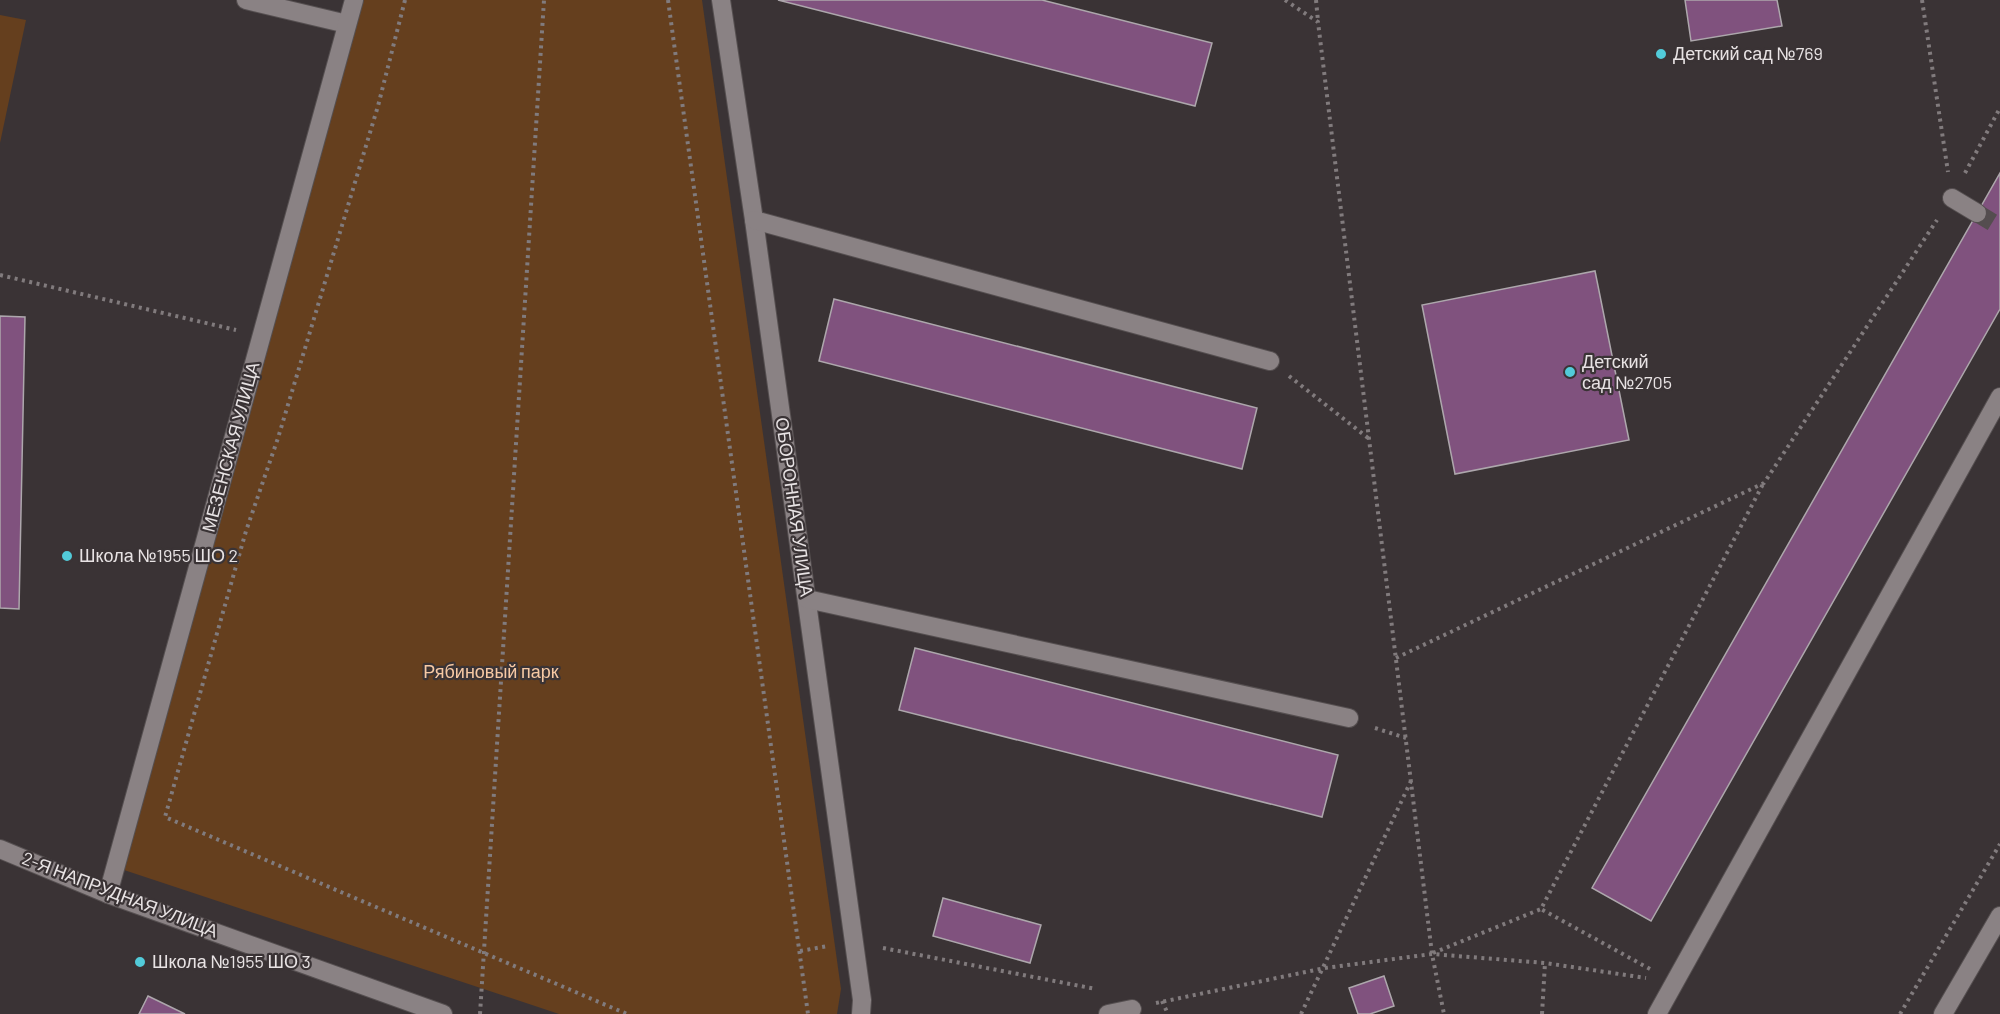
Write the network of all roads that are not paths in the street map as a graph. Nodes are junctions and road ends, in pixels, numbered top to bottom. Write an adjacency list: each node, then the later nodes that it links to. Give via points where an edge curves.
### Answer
1 (246, 0): 4 (street)
2 (354, 0): 4 (street, МЕЗЕНСКАЯ УЛИЦА)
3 (721, 0): 7 (street, ОБОРОННАЯ УЛИЦА)
4 (347, 24): 13 (street, МЕЗЕНСКАЯ УЛИЦА)
5 (1952, 198): 6 (street)
6 (1977, 213)
7 (754, 220): 8 (street); 10 (street, ОБОРОННАЯ УЛИЦА)
8 (1270, 361)
9 (2000, 397): 19 (street)
10 (807, 599): 11 (street); 17 (street, ОБОРОННАЯ УЛИЦА)
11 (1349, 718)
12 (0, 849): 13 (street, 2-Я НАПРУДНАЯ УЛИЦА)
13 (108, 894): 16 (street, 2-Я НАПРУДНАЯ УЛИЦА)
14 (2000, 916): 20 (street)
15 (1132, 1009): 18 (street)
16 (443, 1014)
17 (861, 1014)
18 (1108, 1014)
19 (1657, 1014)
20 (1943, 1014)

